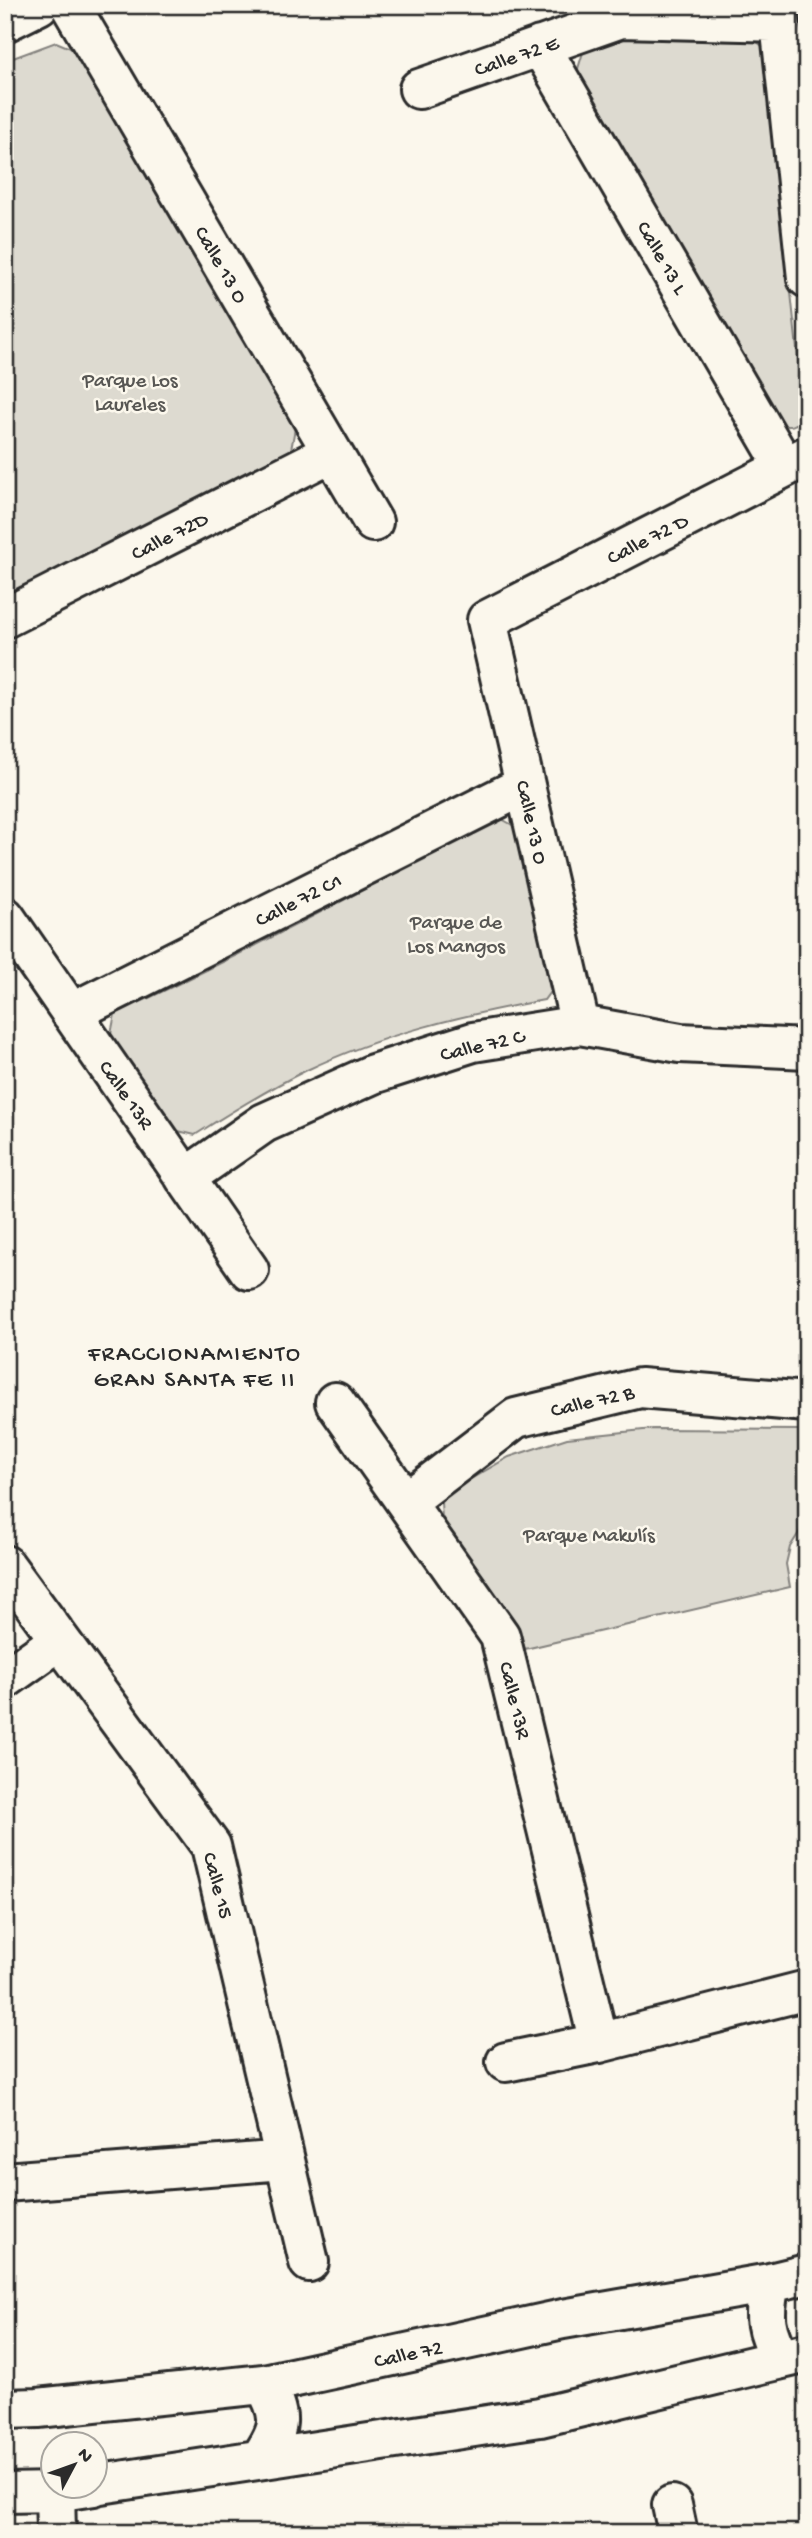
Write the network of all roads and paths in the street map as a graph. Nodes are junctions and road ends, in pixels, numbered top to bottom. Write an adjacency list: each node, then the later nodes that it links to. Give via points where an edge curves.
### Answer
1 (39, 5): 3 (street)
2 (70, 5): 7 (street, Calle 13 O)
3 (5, 22)
4 (540, 46): 5 (street, Calle 72 E); 6 (street, Calle 72 E, via 621,18 780,22); 8 (street, Calle 13 L)
5 (419, 89)
6 (807, 278)
7 (332, 452): 9 (street, Calle 13 O); 10 (street, Calle 72D)
8 (796, 461): 11 (street, Calle 72 D)
9 (373, 522)
10 (5, 618)
11 (487, 620): 12 (street, Calle 13 O)
12 (525, 785): 14 (street, Calle 72 C1); 15 (street, Calle 13 O)
13 (5, 917): 14 (street, Calle 13R)
14 (71, 1013): 17 (street, Calle 13R)
15 (580, 1025): 16 (street, Calle 72 C, via 680,1043); 17 (street, Calle 72 C, via 472,1042 373,1074 264,1123)
16 (807, 1049)
17 (185, 1178): 18 (street, Calle 13R)
18 (249, 1270)
19 (335, 1402): 21 (street, Calle 13R)
20 (807, 1402): 21 (street, Calle 72 B, via 640,1388 516,1418)
21 (405, 1502): 26 (street, Calle 13R, via 500,1636)
22 (5, 1565): 23 (street, Calle 15)
23 (61, 1640): 24 (street); 28 (street, Calle 15, via 211,1846)
24 (5, 1679)
25 (807, 1990): 26 (street)
26 (599, 2043): 27 (street)
27 (506, 2062)
28 (285, 2160): 29 (street); 30 (street, Calle 15)
29 (5, 2182)
30 (309, 2262)
31 (807, 2274): 32 (street, Calle 72)
32 (770, 2283): 33 (street, via 765,2322 769,2339); 34 (street, Calle 72, via 563,2319)
33 (794, 2356): 36 (street, via 540,2417)
34 (264, 2384): 35 (street, Calle 72); 36 (street, via 279,2421)
35 (5, 2409)
36 (260, 2459): 37 (street)
37 (108, 2483)
38 (38, 2492): 39 (street)
39 (5, 2493)
40 (55, 2500): 41 (street)
41 (56, 2533)

